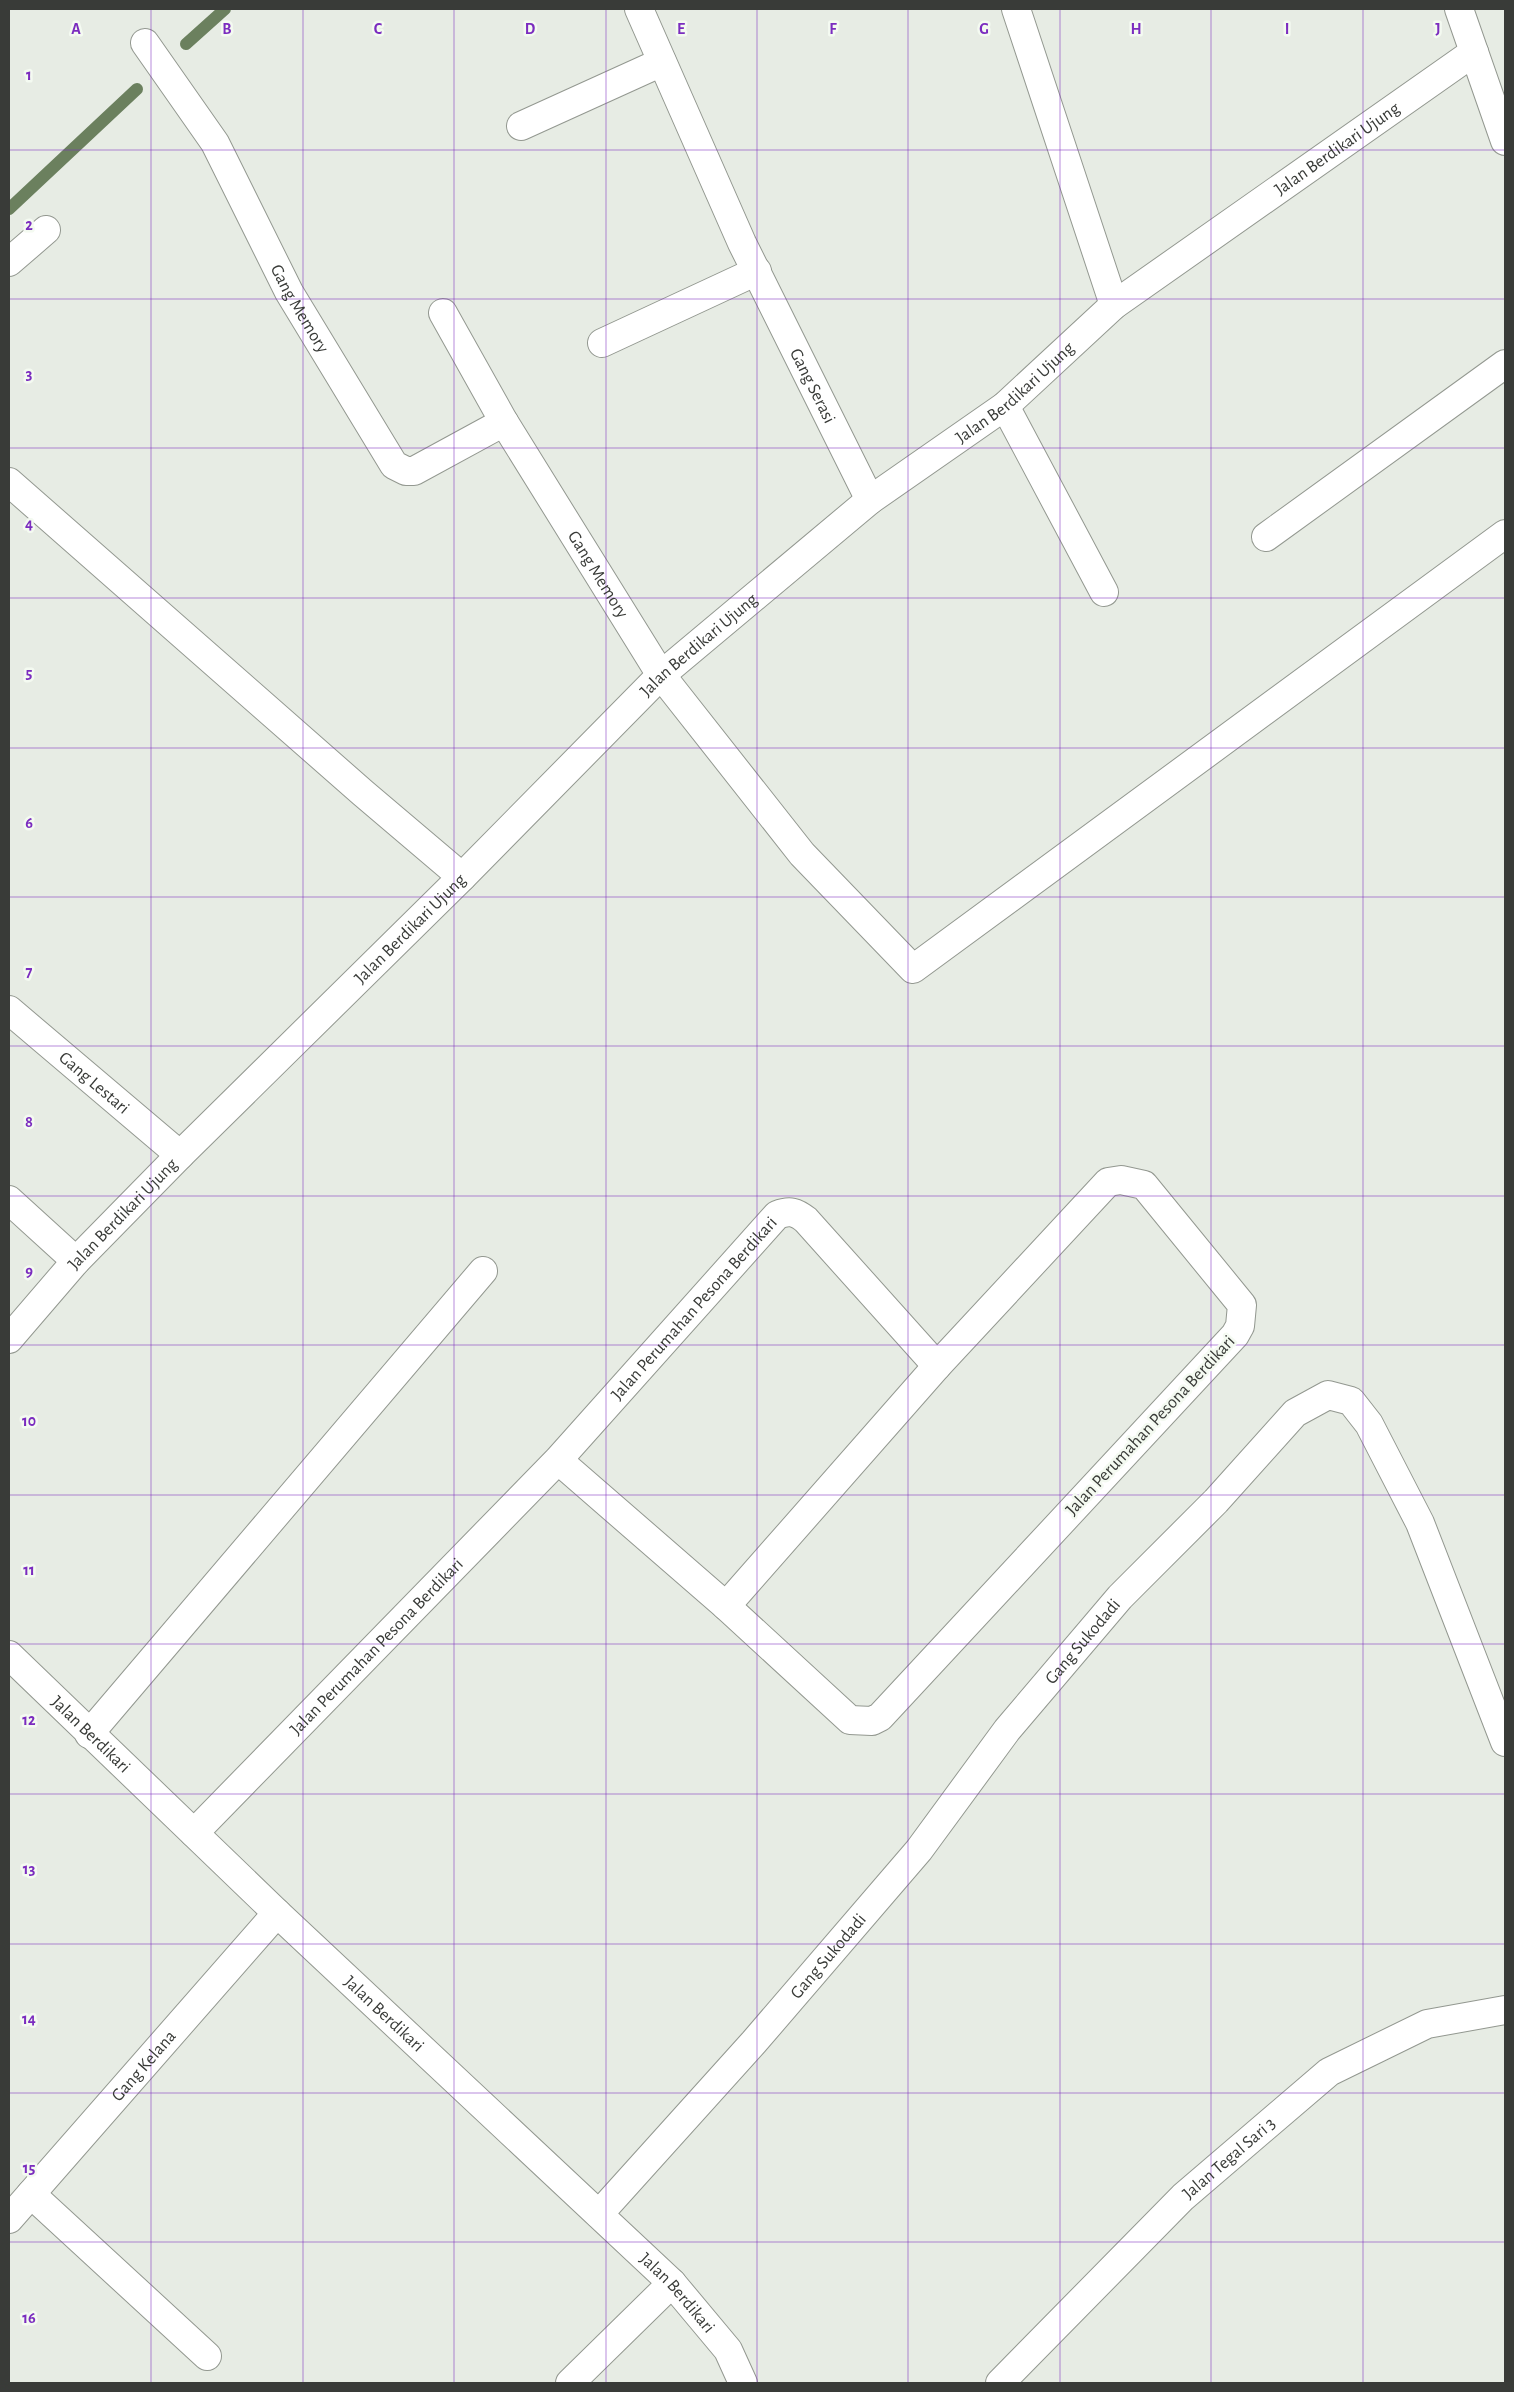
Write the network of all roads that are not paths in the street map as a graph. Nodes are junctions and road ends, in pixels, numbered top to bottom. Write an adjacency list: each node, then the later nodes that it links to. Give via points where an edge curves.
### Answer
1 (639, 9): 6 (street, Gang Serasi)
2 (1016, 9): 12 (street)
3 (1459, 9): 5 (street)
4 (145, 43): 17 (street, Gang Memory, via 215,143 289,292 394,465 414,471)
5 (1474, 52): 8 (street); 12 (street, Jalan Berdikari Ujung)
6 (662, 62): 7 (street); 11 (street, Gang Serasi)
7 (521, 126)
8 (1505, 141)
9 (46, 230): 10 (street)
10 (9, 262)
11 (757, 271): 14 (street); 19 (street, Gang Serasi)
12 (1114, 305): 16 (street, Jalan Berdikari Ujung)
13 (443, 313): 17 (street, Gang Memory)
14 (602, 343)
15 (1505, 364): 21 (street)
16 (1005, 406): 19 (street, Jalan Berdikari Ujung); 22 (street)
17 (504, 422): 23 (street, Gang Memory)
18 (9, 482): 24 (street)
19 (870, 500): 23 (street, Jalan Berdikari Ujung)
20 (1505, 534): 23 (street, Gang Memory, via 913,969 802,854)
21 (1266, 537)
22 (1104, 592)
23 (661, 675): 24 (street, Jalan Berdikari Ujung)
24 (462, 877): 26 (street, Jalan Berdikari Ujung)
25 (9, 1010): 26 (street, Gang Lestari)
26 (180, 1155): 28 (street, Jalan Berdikari Ujung)
27 (9, 1200): 28 (street)
28 (76, 1261): 30 (street, Jalan Berdikari Ujung)
29 (483, 1270): 35 (street)
30 (9, 1339)
31 (937, 1366): 32 (street, Jalan Perumahan Pesona Berdikari, via 806,1220 796,1212 786,1212 777,1216); 33 (street, Jalan Perumahan Pesona Berdikari); 33 (street, Jalan Perumahan Pesona Berdikari, via 1108,1182 1121,1180 1144,1185 1242,1305 1240,1326 1235,1335 872,1721 850,1720)
32 (558, 1460): 33 (street, Jalan Perumahan Pesona Berdikari); 37 (street, Jalan Perumahan Pesona Berdikari)
33 (726, 1606)
34 (9, 1655): 35 (street, Jalan Berdikari)
35 (89, 1734): 37 (street, Jalan Berdikari)
36 (1505, 1742): 41 (street, Gang Sukodadi, via 1412,1507 1369,1424 1351,1401 1328,1395 1295,1413 1216,1501 1120,1596 1007,1730 919,1850 754,2042)
37 (194, 1833): 38 (street, Jalan Berdikari)
38 (277, 1913): 40 (street, Gang Kelana); 41 (street, Jalan Berdikari)
39 (1505, 2010): 47 (street, Jalan Tegal Sari 3, via 1427,2024 1329,2072 1183,2197)
40 (31, 2194): 42 (street, Gang Kelana); 44 (street)
41 (599, 2214): 43 (street, Jalan Berdikari)
42 (9, 2219)
43 (672, 2283): 45 (street); 46 (street, Jalan Berdikari, via 728,2350)
44 (207, 2356)
45 (570, 2383)
46 (743, 2383)
47 (1000, 2383)

